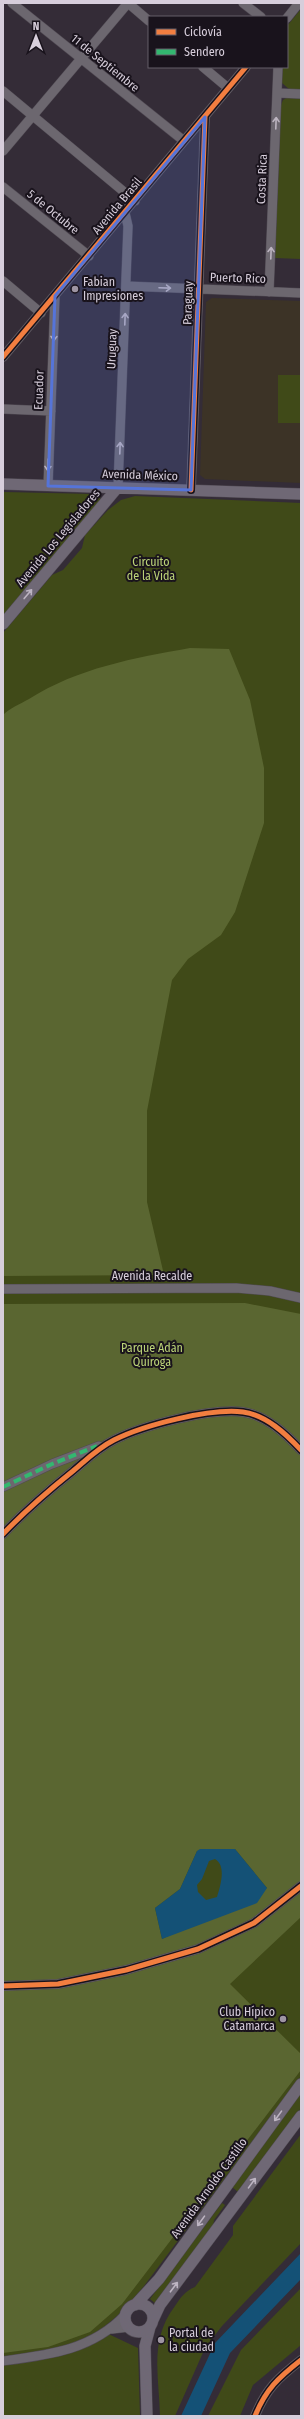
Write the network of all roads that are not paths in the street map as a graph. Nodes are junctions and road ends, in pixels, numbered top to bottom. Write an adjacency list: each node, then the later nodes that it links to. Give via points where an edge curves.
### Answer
1 (12, 3): 8 (street, 11 de Septiembre)
2 (128, 3): 7 (street); 8 (street)
3 (243, 3): 5 (street)
4 (299, 3): 6 (street)
5 (260, 16)
6 (288, 17)
7 (148, 20)
8 (81, 59): 16 (street); 18 (street, 11 de Septiembre)
9 (204, 68): 12 (street)
10 (245, 68): 12 (street, Avenida Brasil)
11 (278, 68): 14 (street, Costa Rica)
12 (228, 88): 17 (street, Avenida Brasil)
13 (3, 91): 16 (street)
14 (277, 93): 15 (street); 27 (street, Costa Rica, one-way to 14)
15 (301, 94)
16 (33, 116): 19 (street); 21 (street)
17 (205, 117): 18 (street, Avenida Brasil); 26 (street, Paraguay)
18 (184, 141): 21 (street, Avenida Brasil)
19 (3, 151)
20 (3, 187): 23 (street, 5 de Octubre)
21 (135, 201): 22 (street, Avenida Brasil)
22 (125, 213): 23 (street, Avenida Brasil); 25 (street, Uruguay, via 128,226)
23 (89, 256): 29 (street, Avenida Brasil)
24 (3, 281): 30 (street)
25 (126, 286): 26 (street, Puerto Rico, one-way to 26); 36 (street, Uruguay, one-way to 25)
26 (199, 289): 27 (street, Puerto Rico); 37 (street, Paraguay)
27 (269, 292): 28 (street, Puerto Rico)
28 (301, 293)
29 (55, 296): 30 (street, Avenida Brasil); 33 (street, Ecuador, one-way to 33)
30 (41, 313): 31 (street, Avenida Brasil)
31 (3, 357)
32 (3, 409): 33 (street)
33 (51, 411): 35 (street, Ecuador, one-way to 35)
34 (3, 484): 35 (main road, Avenida México)
35 (48, 486): 36 (main road, Avenida México)
36 (118, 487): 37 (main road, Avenida México); 39 (main road, Avenida Los Legisladores, one-way to 36)
37 (192, 490): 38 (main road, Avenida México)
38 (301, 494)
39 (3, 624)
40 (3, 1289): 41 (street, Avenida Recalde, via 236,1288 270,1291)
41 (301, 1298)
42 (114, 1440): 43 (street, via 150,1426 185,1418 244,1412 276,1426); 44 (street, via 52,1464); 45 (street, via 94,1452 48,1490)
43 (301, 1450)
44 (3, 1487)
45 (3, 1534)
46 (301, 1886): 47 (street, via 254,1923 198,1949 126,1970 58,1984)
47 (3, 1986)
48 (301, 2084): 50 (main road, Avenida Arnoldo Castillo, one-way to 50, via 159,2279)
49 (301, 2116): 52 (main road, one-way to 49, via 160,2305)
50 (135, 2305): 51 (main road); 52 (main road, via 148,2308 154,2315)
51 (125, 2314): 53 (street); 54 (main road, via 126,2324)
52 (152, 2324): 54 (main road, via 142,2332); 55 (main road)
53 (110, 2330): 54 (street); 57 (street, via 90,2342 67,2350)
54 (133, 2330): 55 (main road)
55 (145, 2346): 58 (main road)
56 (301, 2360): 59 (street, via 273,2383 265,2393)
57 (3, 2361)
58 (147, 2416)
59 (255, 2416)

